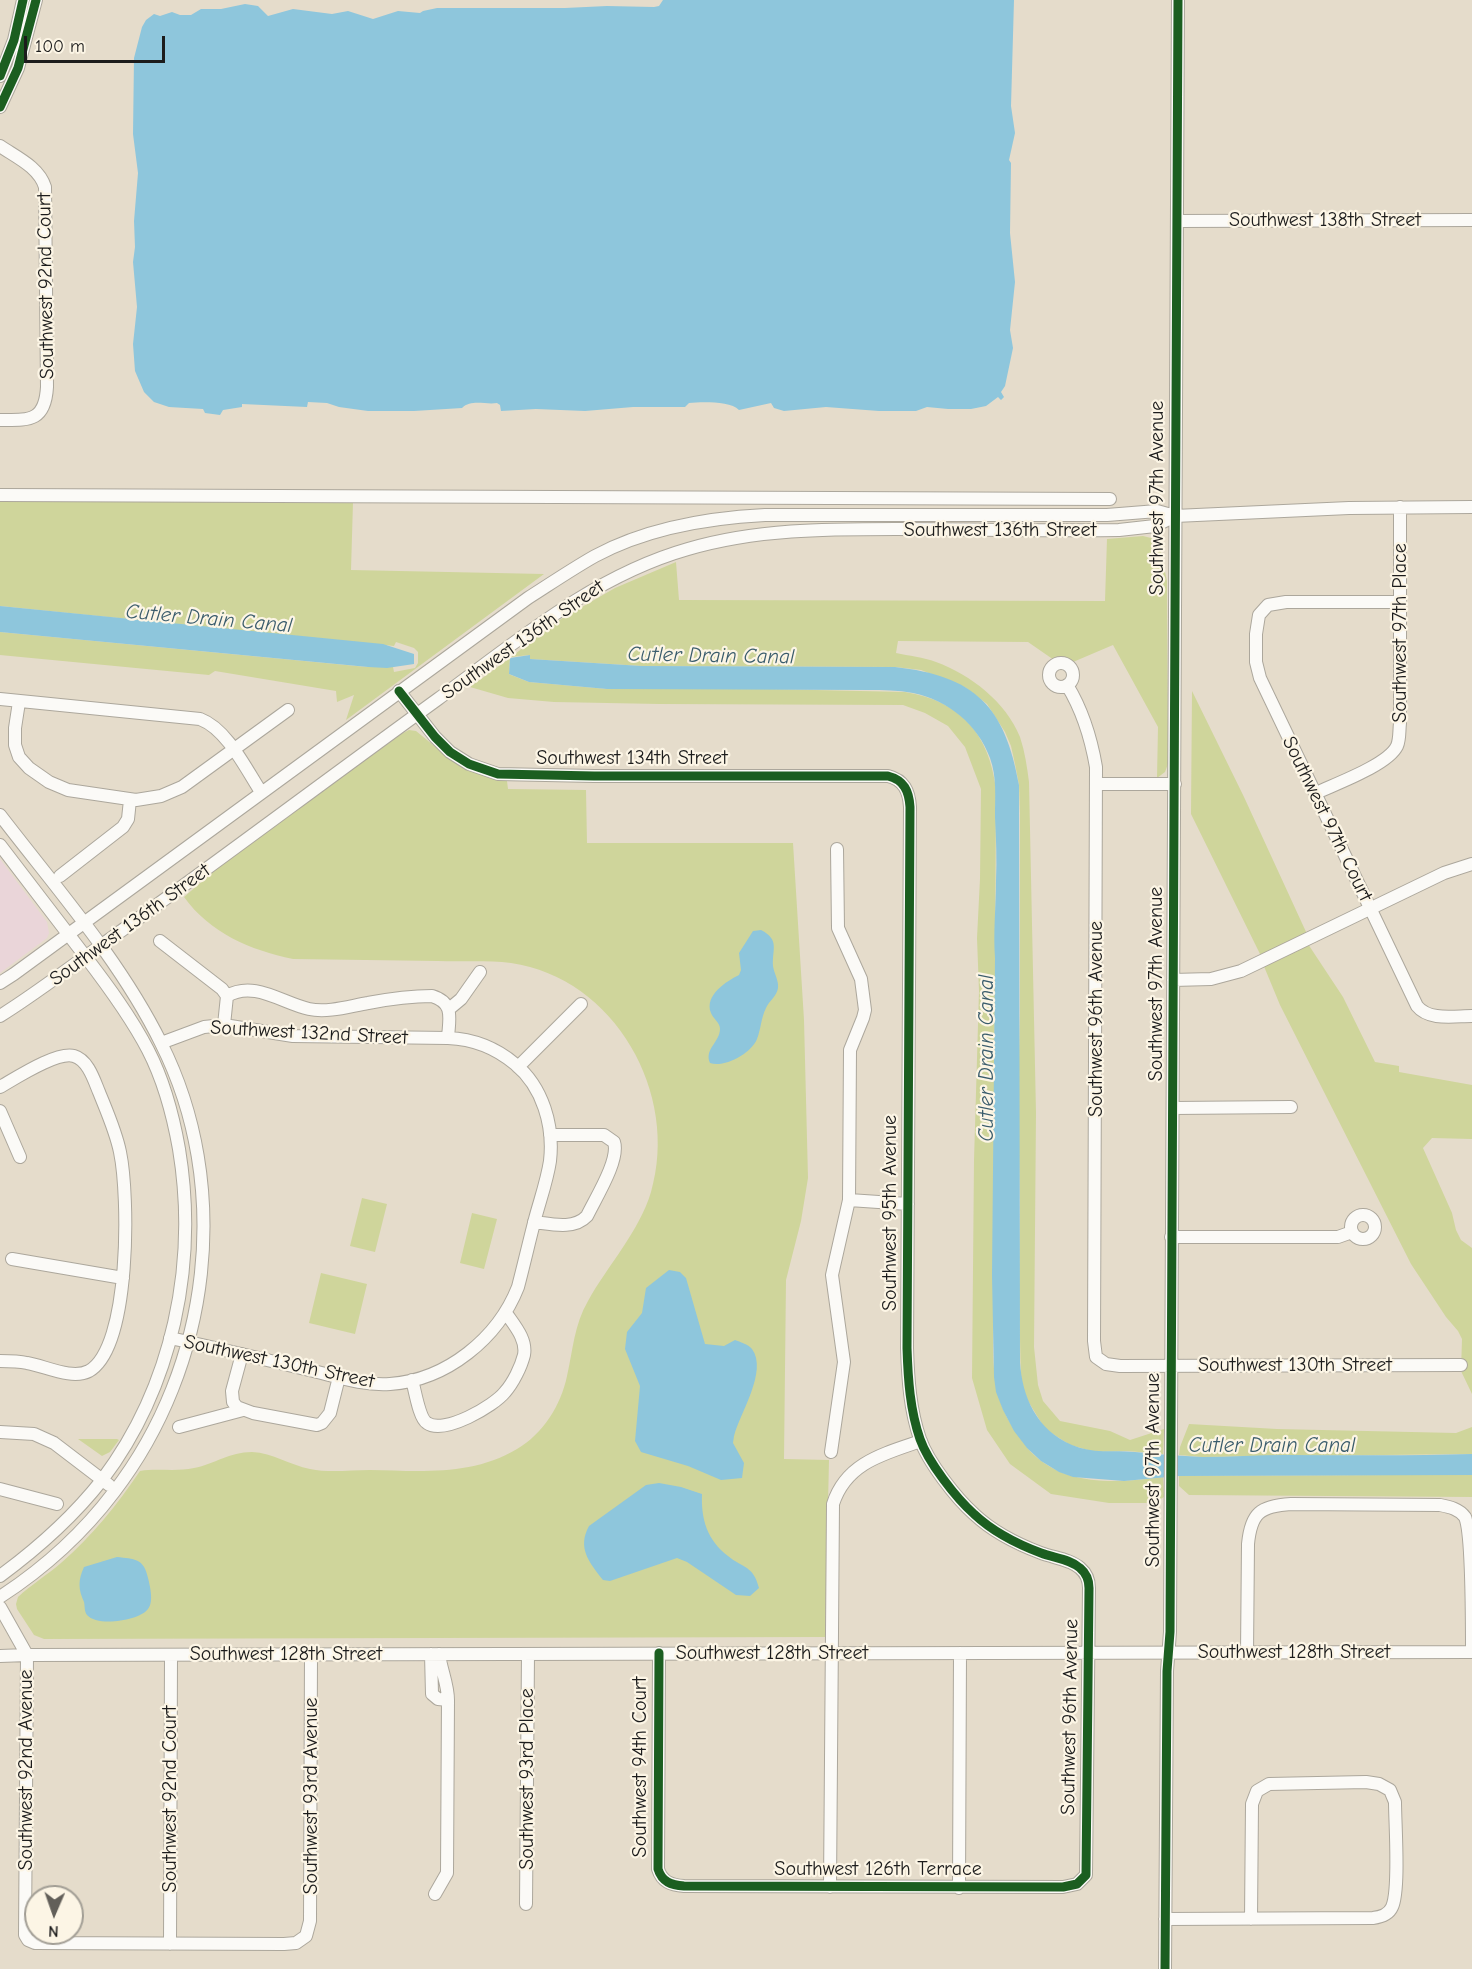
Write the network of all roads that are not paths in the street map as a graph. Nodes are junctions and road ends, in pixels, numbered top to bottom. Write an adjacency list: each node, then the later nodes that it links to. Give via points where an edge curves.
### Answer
1 (23, 0): 4 (street, via 14,40)
2 (36, 0): 5 (street, via 18,68)
3 (1178, 0): 8 (street, Southwest 97th Avenue)
4 (0, 75)
5 (0, 107)
6 (0, 146): 9 (street, Southwest 92nd Court, via 37,172 46,190 47,387 42,411 31,418)
7 (1472, 219): 8 (street, Southwest 138th Street)
8 (1178, 221): 14 (street, Southwest 97th Avenue)
9 (0, 420)
10 (0, 495): 11 (street, Southwest 136th Street)
11 (1110, 499)
12 (1400, 507): 13 (street, Southwest 136th Street); 14 (street, Southwest 136th Street); 15 (street, Southwest 97th Place)
13 (1472, 507)
14 (1174, 516): 17 (street, Southwest 136th Street, via 1157,511 1084,515 765,515 689,523 641,536 596,556 528,598); 21 (street, Southwest 136th Street, via 1155,526 1119,530 785,531 688,548 644,563 600,586 549,618); 25 (street, Southwest 97th Avenue)
15 (1400, 603): 27 (street, Southwest 97th Place, via 1398,743 1390,756 1371,768); 27 (street, Southwest 97th Court, via 1278,603 1265,607 1259,615 1256,634 1260,678)
16 (1067, 686): 24 (street, Southwest 96th Avenue, via 1090,738)
17 (399, 691): 21 (street, Southwest 134th Street); 26 (street, Southwest 136th Street)
18 (0, 699): 19 (street)
19 (19, 702): 22 (street, via 200,719 211,724); 28 (street, via 15,745 29,768 68,790)
20 (288, 710): 22 (street)
21 (417, 714): 23 (street, Southwest 134th Street, via 456,756 475,767 504,775 888,776); 38 (street, Southwest 136th Street)
22 (233, 749): 26 (street); 28 (street, via 182,787 151,798)
23 (898, 780): 63 (street, Southwest 95th Avenue, via 908,791 910,807)
24 (1096, 784): 25 (street); 73 (street, Southwest 96th Avenue)
25 (1175, 784): 41 (street, Southwest 97th Avenue)
26 (261, 792): 35 (street, Southwest 136th Street)
27 (1316, 793): 34 (street, Southwest 97th Court)
28 (130, 800): 33 (street, via 123,827)
29 (0, 815): 35 (street)
30 (0, 845): 36 (street)
31 (837, 849): 62 (street, Southwest 95th Avenue, via 838,928 861,979 864,1010 850,1050)
32 (1472, 864): 34 (street)
33 (60, 876)
34 (1371, 908): 41 (street, via 1235,973 1210,979); 47 (street, Southwest 97th Court, via 1414,1002 1425,1014)
35 (84, 923): 36 (street, Southwest 136th Street); 38 (street)
36 (69, 934): 39 (street); 42 (street, Southwest 136th Street)
37 (160, 941): 43 (street)
38 (101, 945): 39 (street, Southwest 136th Street); 50 (street)
39 (85, 957): 46 (street, Southwest 136th Street); 59 (street, via 148,1050 172,1116)
40 (480, 972): 45 (street)
41 (1173, 980): 54 (street, Southwest 97th Avenue)
42 (0, 983)
43 (227, 996): 45 (street, via 252,990 318,1010 432,996 445,1002); 48 (street)
44 (581, 1004): 51 (street)
45 (449, 1009): 49 (street)
46 (0, 1016)
47 (1472, 1016)
48 (224, 1026): 49 (street, Southwest 132nd Street, via 293,1036); 50 (street, Southwest 132nd Street, via 204,1028)
49 (448, 1038): 51 (street, Southwest 132nd Street, via 486,1047)
50 (162, 1043): 58 (street, via 189,1116)
51 (518, 1067): 56 (street, Southwest 132nd Street, via 537,1091)
52 (0, 1087): 68 (street, via 58,1056 82,1060 106,1108 120,1152 126,1248)
53 (1291, 1107): 54 (street)
54 (1173, 1108): 66 (street, Southwest 97th Avenue)
55 (0, 1111): 57 (street)
56 (550, 1135): 64 (street, Southwest 132nd Street, via 550,1160); 64 (street, via 604,1135 614,1143 615,1154 582,1222)
57 (20, 1157)
58 (201, 1177): 59 (street); 60 (street)
59 (183, 1179): 61 (street)
60 (203, 1192): 61 (street); 71 (street, via 203,1252)
61 (185, 1194): 70 (street, via 182,1285)
62 (849, 1200): 63 (street); 83 (street, Southwest 95th Avenue, via 832,1275 844,1362)
63 (909, 1204): 82 (street, Southwest 95th Avenue, via 908,1381)
64 (534, 1222): 69 (street, Southwest 130th Street, via 518,1287)
65 (1352, 1232): 66 (street, via 1338,1237)
66 (1172, 1238): 76 (street, Southwest 97th Avenue)
67 (12, 1259): 68 (street)
68 (123, 1278): 74 (street, via 105,1353 90,1370 69,1373)
69 (506, 1313): 78 (street, Southwest 130th Street, via 474,1349 448,1366); 78 (street, via 521,1336 524,1354 512,1383 498,1399 469,1417 440,1426 429,1425 422,1418)
70 (170, 1338): 71 (street, Southwest 130th Street); 84 (street, via 149,1400)
71 (188, 1342): 72 (street, Southwest 130th Street); 86 (street, via 164,1410)
72 (242, 1354): 77 (street, Southwest 130th Street); 79 (street, via 232,1397)
73 (1096, 1357): 76 (street, Southwest 130th Street, via 1113,1366)
74 (0, 1361)
75 (1461, 1365): 76 (street, Southwest 130th Street)
76 (1172, 1366): 92 (street, Southwest 97th Avenue)
77 (339, 1377): 78 (street, Southwest 130th Street, via 375,1384); 79 (street, via 330,1413 317,1425)
78 (412, 1380)
79 (243, 1410): 80 (street)
80 (179, 1428)
81 (0, 1432): 84 (street, via 45,1438)
82 (921, 1441): 88 (street, Southwest 95th Avenue, via 941,1476 980,1520 1018,1543); 95 (street, via 860,1466 846,1478 836,1495 832,1511)
83 (831, 1452)
84 (102, 1479): 86 (street); 89 (street, via 59,1528)
85 (0, 1489): 87 (street)
86 (115, 1491): 90 (street, via 69,1542)
87 (57, 1504)
88 (1078, 1566): 97 (street, Southwest 96th Avenue, via 1089,1583)
89 (0, 1576)
90 (0, 1597)
91 (0, 1607): 102 (street, Southwest 92nd Avenue)
92 (1169, 1652): 97 (street, Southwest 128th Street); 98 (street, Southwest 128th Street); 111 (street, Southwest 97th Avenue)
93 (1472, 1652): 98 (street, Southwest 128th Street); 98 (street, via 1470,1536 1466,1520 1455,1509 1300,1504 1260,1511 1252,1522 1248,1538)
94 (659, 1653): 95 (street, Southwest 128th Street); 101 (street, Southwest 128th Street); 106 (street, Southwest 94th Court, via 658,1869)
95 (831, 1653): 96 (street, Southwest 128th Street); 107 (street)
96 (960, 1653): 97 (street, Southwest 128th Street); 108 (street)
97 (1088, 1653): 105 (street, Southwest 96th Avenue)
98 (1247, 1653)
99 (311, 1654): 100 (street, Southwest 128th Street); 103 (street, Southwest 128th Street); 113 (street, Southwest 93rd Avenue, via 310,1921 306,1936 296,1943 284,1944)
100 (435, 1654): 101 (street, Southwest 128th Street); 109 (street, via 432,1694 448,1700 447,1873)
101 (528, 1654): 110 (street, Southwest 93rd Place)
102 (27, 1655): 103 (street, Southwest 128th Street); 104 (street, Southwest 128th Street); 113 (street, Southwest 92nd Avenue, via 28,1940 37,1944)
103 (171, 1655): 113 (street, Southwest 92nd Court)
104 (0, 1656)
105 (1087, 1872): 108 (street, Southwest 126th Terrace, via 1081,1881 1067,1887)
106 (664, 1880): 107 (street, Southwest 126th Terrace, via 684,1886)
107 (830, 1887): 108 (street, Southwest 126th Terrace)
108 (959, 1888)
109 (435, 1894)
110 (526, 1904)
111 (1165, 1919): 112 (street); 114 (street, Southwest 97th Avenue)
112 (1251, 1919): 112 (street, via 1254,1794 1265,1785 1284,1783 1366,1782 1390,1790 1395,1802 1396,1890 1388,1912 1377,1918)
113 (170, 1944)
114 (1165, 1969)

